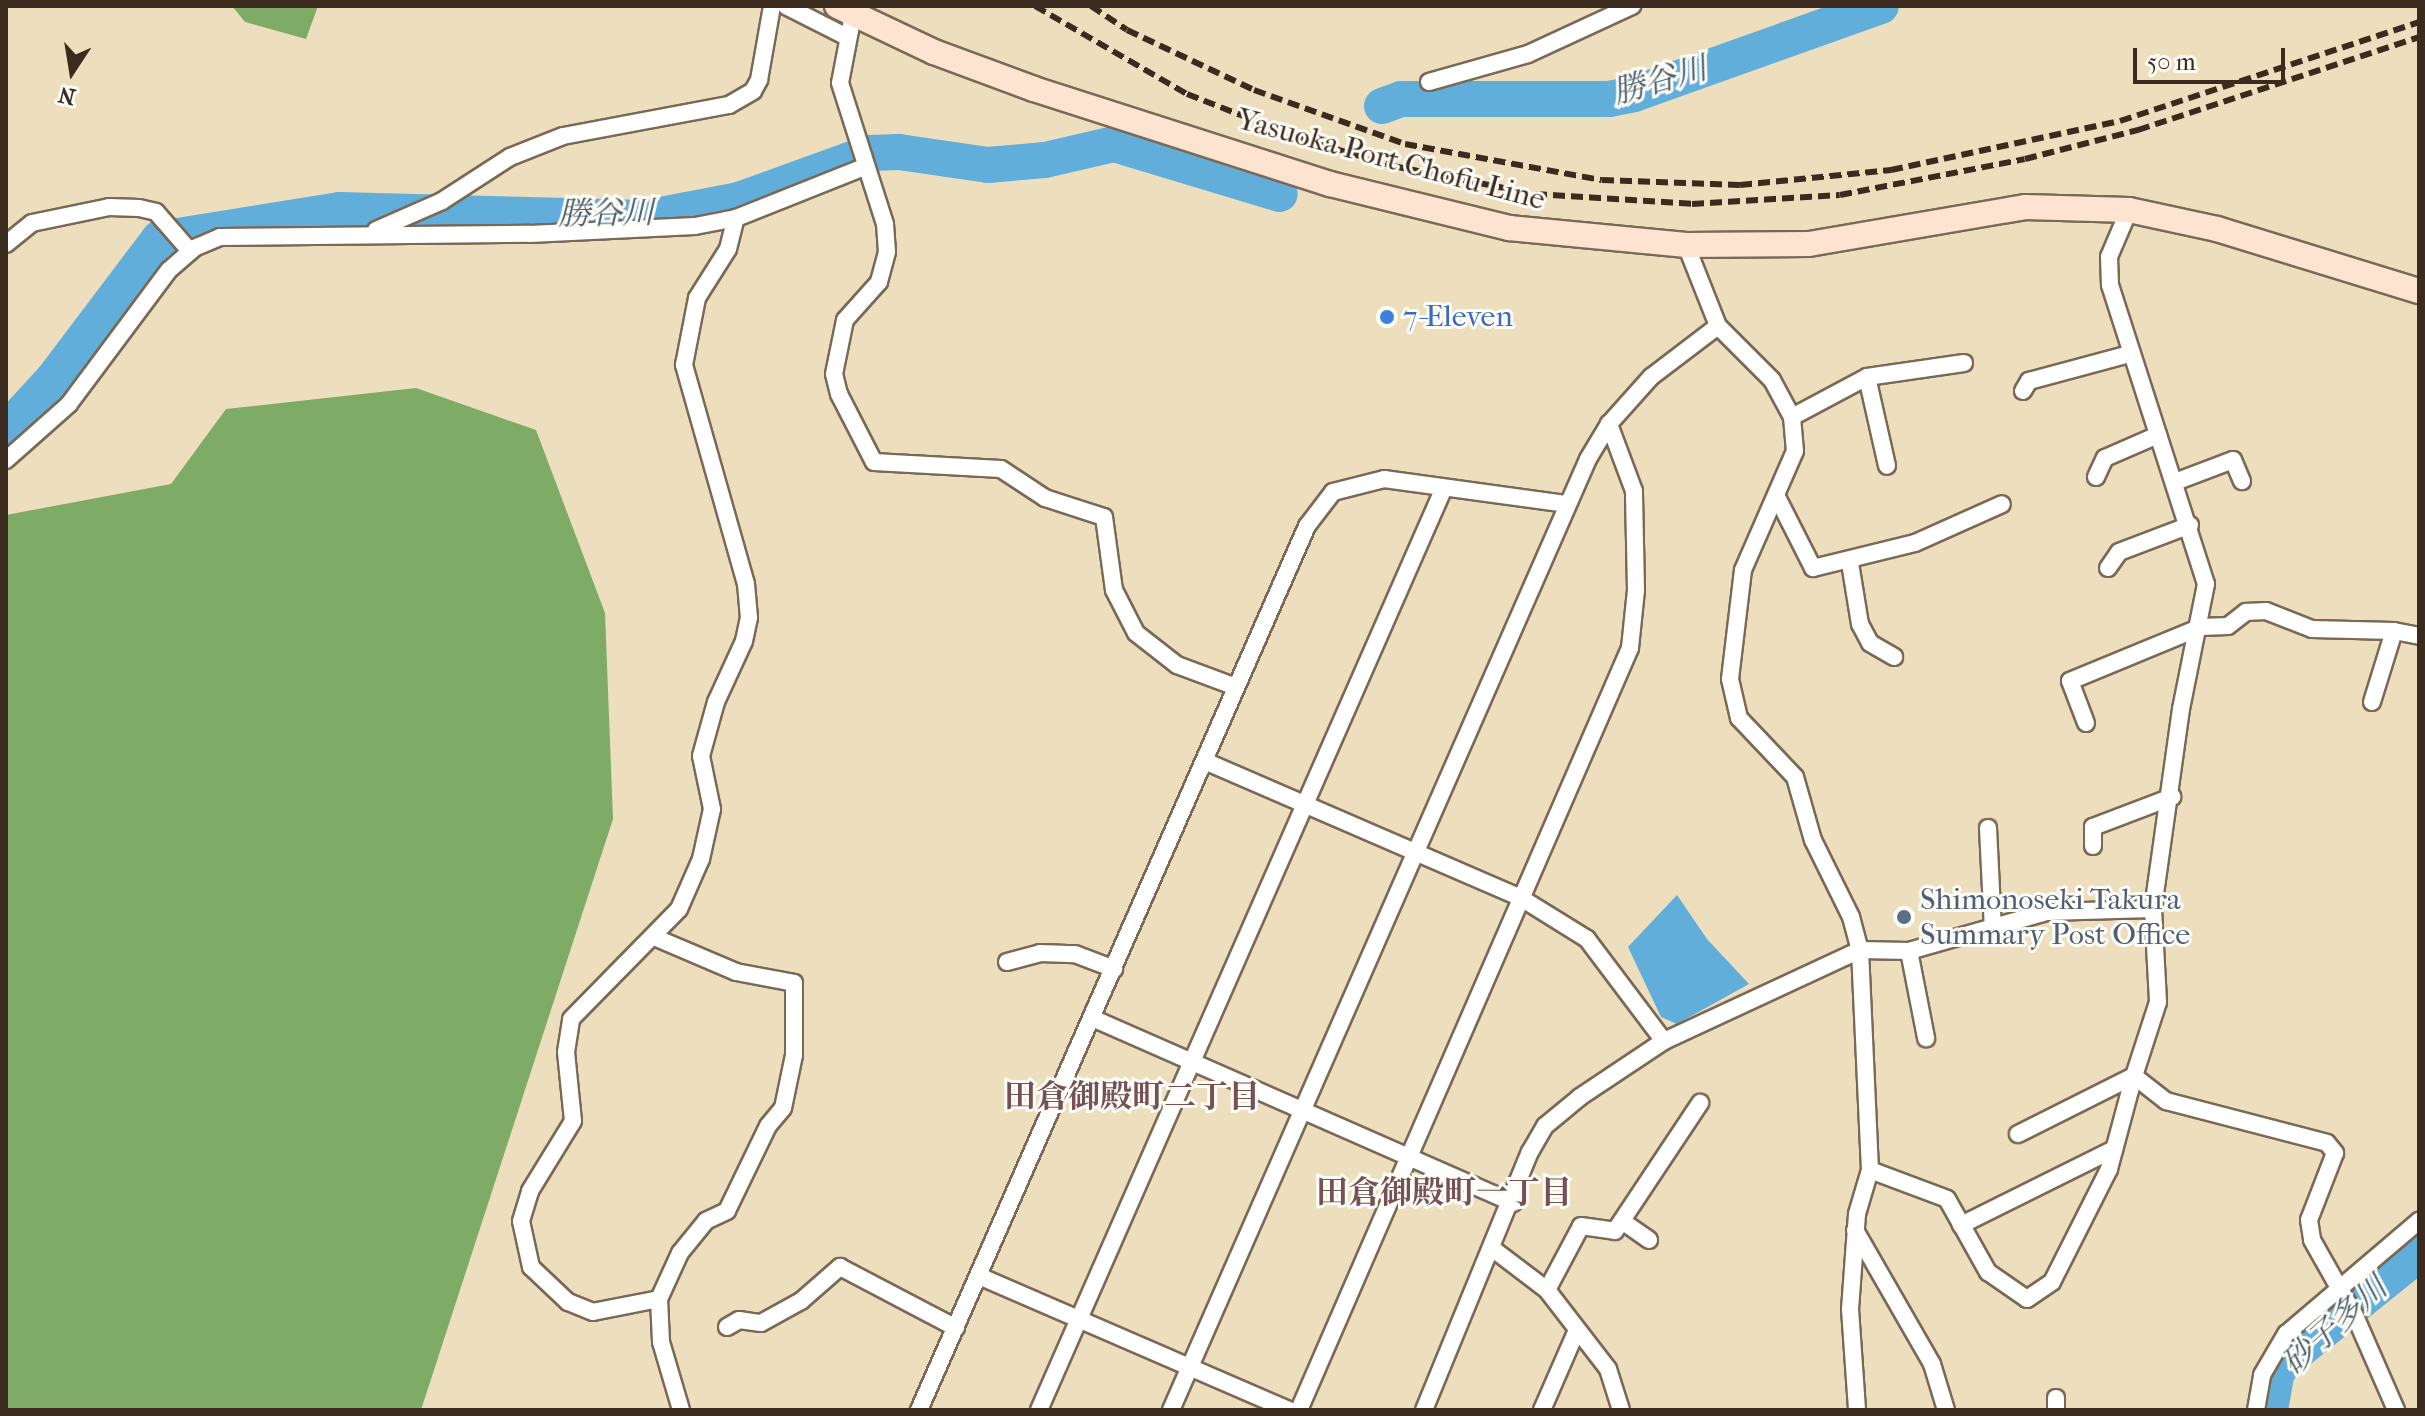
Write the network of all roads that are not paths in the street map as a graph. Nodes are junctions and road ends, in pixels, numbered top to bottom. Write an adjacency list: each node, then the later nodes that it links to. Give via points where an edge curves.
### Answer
1 (772, 6): 9 (street, via 759,80 753,91 729,105 563,136 510,157 442,201)
2 (786, 6): 4 (street)
3 (1632, 6): 5 (street, via 1528,54)
4 (845, 19): 6 (street, via 840,83); 11 (main road, Yasuoka Port Chofu Line, via 1034,89 1330,184 1509,228)
5 (1429, 82)
6 (863, 165): 8 (street); 38 (street, via 885,224 887,252 879,282 845,320 834,374 874,462 1001,469 1045,498 1104,517 1114,590 1136,633 1177,665)
7 (2129, 210): 11 (main road, Yasuoka Port Chofu Line, via 2025,207 1809,244); 13 (main road, Yasuoka Port Chofu Line, via 2217,229); 15 (street, via 2109,257 2110,285)
8 (736, 218): 9 (street, via 651,230); 50 (street, via 728,249 697,298 684,365 746,584 749,618 701,756 712,809 701,859 679,909)
9 (367, 234): 12 (street, via 240,235)
10 (6, 244): 12 (street, via 32,223 124,208 156,212)
11 (1686, 245): 14 (street)
12 (190, 251): 22 (street, via 141,302 69,404)
13 (2419, 291)
14 (1718, 326): 19 (street, via 1772,380); 20 (street, via 1651,377)
15 (2130, 354): 18 (street, via 2029,381); 21 (street)
16 (1964, 363): 17 (street)
17 (1867, 377): 19 (street); 23 (street)
18 (2023, 391)
19 (1792, 417): 28 (street, via 1795,451)
20 (1609, 424): 29 (street); 47 (street, via 1634,491 1636,590 1630,648)
21 (2158, 435): 24 (street, via 2105,458); 26 (street)
22 (6, 460)
23 (1887, 466)
24 (2096, 477)
25 (2242, 481): 26 (street, via 2233,460)
26 (2175, 482): 31 (street)
27 (1444, 488): 29 (street); 38 (street, via 1384,479 1333,492 1307,526); 43 (street)
28 (1776, 495): 32 (street, via 1813,568); 51 (street, via 1743,570 1730,679 1739,718 1795,777 1813,840 1851,917)
29 (1567, 504): 46 (street)
30 (2002, 504): 32 (street, via 1915,543)
31 (2190, 525): 33 (street, via 2119,552); 34 (street, via 2206,584)
32 (1850, 563): 37 (street, via 1860,624 1870,643)
33 (2108, 568)
34 (2201, 627): 35 (street, via 2228,626 2246,612 2266,611 2312,629); 40 (street, via 2070,681); 42 (street, via 2181,709)
35 (2394, 631): 36 (street); 39 (street)
36 (2419, 636)
37 (1894, 657)
38 (1236, 687): 41 (street)
39 (2372, 702)
40 (2086, 723)
41 (1207, 762): 43 (street); 54 (street)
42 (2172, 797): 45 (street, via 2093,827); 48 (street)
43 (1306, 804): 46 (street); 58 (street)
44 (1988, 828): 49 (street)
45 (2093, 846)
46 (1413, 852): 47 (street); 61 (street)
47 (1521, 898): 57 (street, via 1587,939); 64 (street)
48 (2153, 909): 49 (street, via 2047,912); 59 (street, via 2158,1002)
49 (1993, 931): 52 (street)
50 (654, 937): 76 (street, via 736,972 794,983 794,1055 783,1108 768,1126 727,1211 706,1221 680,1253); 76 (street, via 571,1019 566,1052 573,1121 530,1191 521,1221 531,1267 568,1302 593,1312)
51 (1860, 950): 52 (street); 57 (street); 65 (street)
52 (1909, 951): 56 (street)
53 (1007, 962): 54 (street, via 1040,953 1075,954)
54 (1114, 969): 55 (street)
55 (1092, 1018): 58 (street); 73 (street)
56 (1926, 1038)
57 (1664, 1041): 66 (street, via 1545,1126)
58 (1193, 1062): 61 (street); 77 (street)
59 (2134, 1076): 62 (street); 63 (street); 75 (street, via 2166,1101 2327,1143 2335,1153 2309,1220 2312,1240)
60 (1700, 1103): 67 (street)
61 (1303, 1110): 64 (street); 81 (street)
62 (2018, 1134)
63 (2114, 1149): 69 (street); 69 (street, via 2052,1282 2027,1299 1988,1272)
64 (1409, 1158): 66 (street); 87 (street)
65 (1870, 1170): 69 (street, via 1947,1199); 70 (street)
66 (1513, 1203): 72 (street)
67 (1622, 1221): 71 (street); 74 (street, via 1615,1231 1581,1226)
68 (2419, 1221): 75 (street)
69 (1961, 1225)
70 (1855, 1230): 91 (street, via 1850,1309); 92 (street, via 1932,1364)
71 (1649, 1240)
72 (1493, 1249): 74 (street); 88 (street)
73 (979, 1276): 77 (street); 79 (street)
74 (1547, 1290): 80 (street)
75 (2341, 1294): 93 (street, via 2301,1319 2272,1353); 94 (street)
76 (659, 1299): 82 (street, via 661,1342)
77 (1079, 1320): 81 (street); 84 (street)
78 (727, 1327): 79 (street, via 739,1320 761,1323 801,1301 840,1267)
79 (956, 1328): 83 (street)
80 (1576, 1332): 89 (street); 90 (street, via 1608,1369)
81 (1190, 1368): 85 (street); 86 (street)
82 (681, 1410)
83 (919, 1410)
84 (1039, 1410)
85 (1171, 1410)
86 (1289, 1410)
87 (1299, 1410)
88 (1424, 1410)
89 (1542, 1410)
90 (1621, 1410)
91 (1857, 1410)
92 (1946, 1410)
93 (2256, 1410)
94 (2396, 1410)

